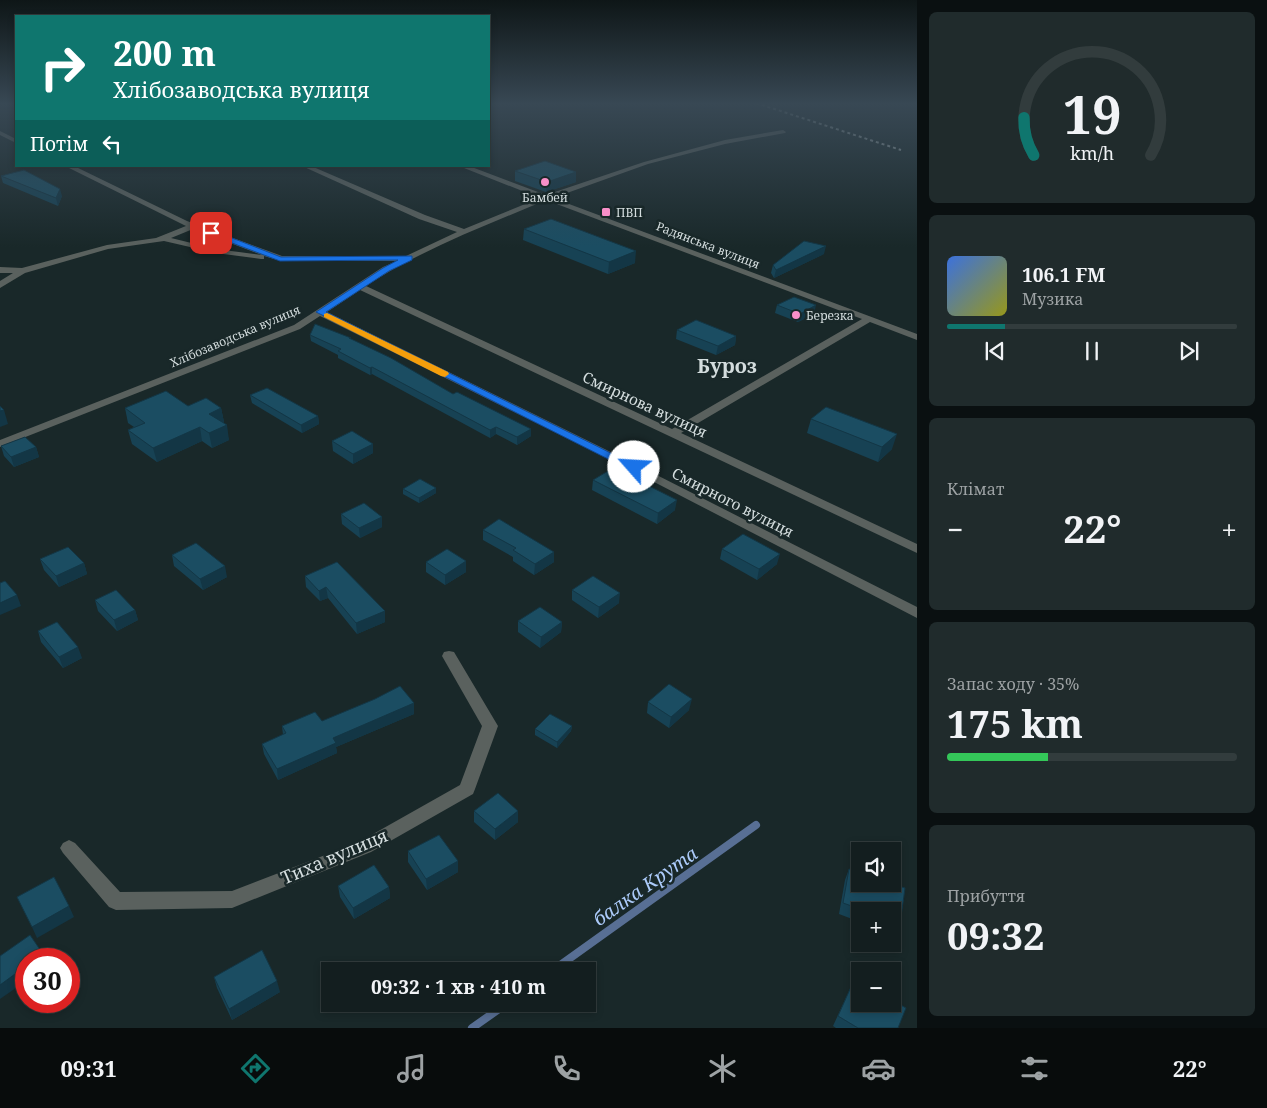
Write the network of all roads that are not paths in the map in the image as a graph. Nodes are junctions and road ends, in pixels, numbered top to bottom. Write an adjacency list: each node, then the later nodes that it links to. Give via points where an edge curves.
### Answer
1 (691, 151): 5 (street, Хлібозаводська вулиця)
2 (70, 167): 6 (street)
3 (307, 167): 7 (street)
4 (465, 167): 5 (street, Радянська вулиця)
5 (548, 197): 7 (street, Хлібозаводська вулиця); 16 (street, Радянська вулиця)
6 (194, 226): 8 (street); 10 (street)
7 (464, 232): 9 (street, Хлібозаводська вулиця)
8 (163, 238): 10 (street, via 216,251); 12 (street, via 107,247)
9 (409, 258): 10 (street); 14 (street, Хлібозаводська вулиця)
10 (280, 259)
11 (0, 270): 12 (street)
12 (22, 270): 13 (street)
13 (0, 285)
14 (359, 286): 15 (street, Хлібозаводська вулиця); 18 (street, Смирнова вулиця)
15 (320, 312): 19 (street, Хлібозаводська вулиця, via 296,327); 21 (street, Смирного вулиця, via 634,467)
16 (869, 319): 17 (street, Радянська вулиця); 18 (street)
17 (917, 337)
18 (672, 434): 20 (street, Смирнова вулиця)
19 (0, 444)
20 (917, 549)
21 (917, 613)
22 (449, 656): 23 (street, Тиха вулиця, via 490,726 467,789 365,847 232,899 116,901)
23 (69, 848)

